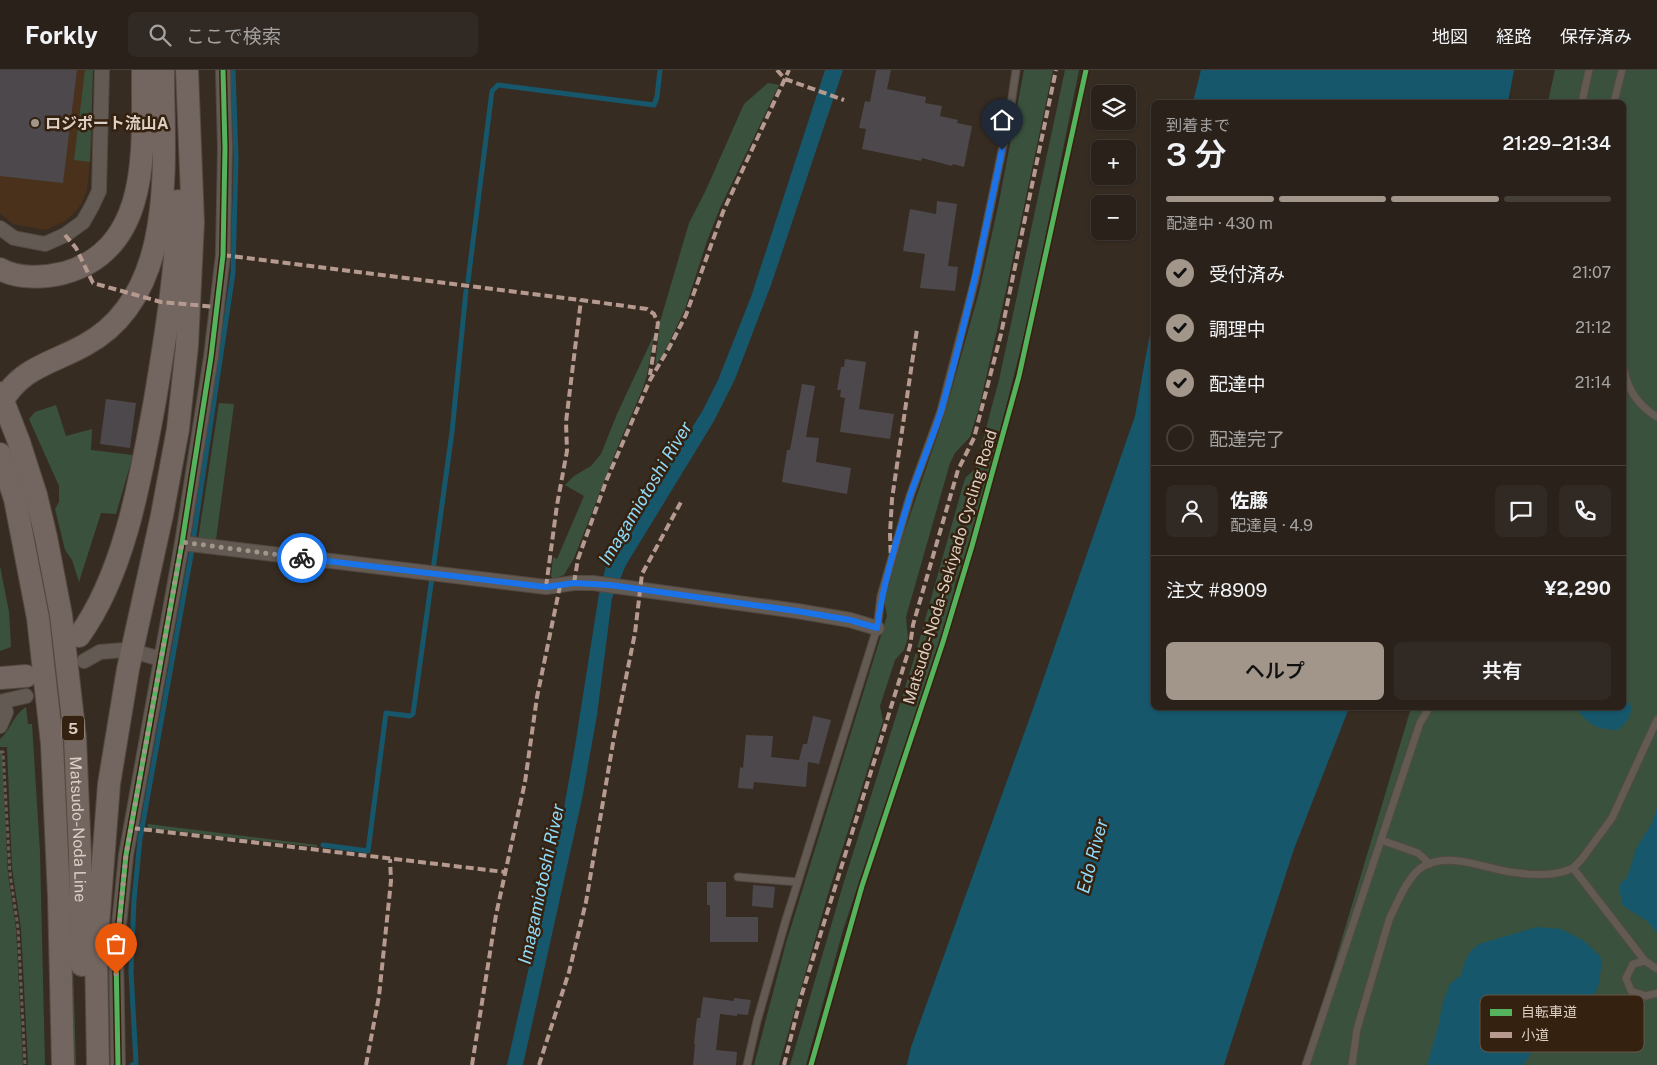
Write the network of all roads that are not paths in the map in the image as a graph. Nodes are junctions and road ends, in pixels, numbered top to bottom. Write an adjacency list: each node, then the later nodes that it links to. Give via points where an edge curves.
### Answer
1 (102, 70): 12 (street, via 99,191 83,222 45,244 14,238)
2 (143, 70): 13 (main road, via 141,167 132,210 109,248 75,270 55,275 29,277)
3 (163, 70): 15 (main road, via 162,194 153,256 142,284 128,308 108,329 86,345 20,378)
4 (179, 70): 20 (main road, via 177,229 165,341 153,412 140,481 115,567 102,599)
5 (188, 70): 43 (main road, via 193,222 187,346 178,429 128,668 109,784 96,952)
6 (223, 70): 18 (street, via 223,255)
7 (1016, 70): 19 (lane, via 975,280 941,411 910,496 881,596)
8 (1588, 70): 10 (lane)
9 (1622, 70): 11 (lane)
10 (1582, 100)
11 (1614, 100)
12 (0, 228)
13 (0, 269)
14 (1626, 382): 16 (lane, via 1635,399)
15 (1, 399): 42 (main road, Matsudo-Noda Line / 5, via 36,496 60,615 74,737)
16 (1657, 417)
17 (0, 454): 41 (main road, Matsudo-Noda Line / 5, via 15,499 38,618 52,744)
18 (190, 544): 19 (street, via 546,587 594,583 832,617); 23 (street)
19 (877, 628): 35 (lane)
20 (79, 636)
21 (124, 650): 24 (street, via 100,652)
22 (143, 654): 23 (street)
23 (161, 659): 44 (street, via 125,864 116,955)
24 (84, 662)
25 (0, 678): 26 (main road)
26 (26, 686): 27 (street)
27 (2, 702): 30 (street, via 6,712)
28 (1428, 710): 31 (lane, via 1420,723)
29 (1657, 720): 33 (lane, via 1612,818)
30 (0, 726)
31 (1381, 840): 32 (lane, via 1418,853); 46 (lane)
32 (1430, 864): 33 (lane, via 1465,861 1509,872 1541,875 1561,874); 47 (lane, via 1423,866 1412,878 1389,920 1357,1030)
33 (1573, 868): 36 (lane)
34 (738, 877): 35 (lane)
35 (798, 882): 45 (lane)
36 (1645, 961): 37 (lane); 39 (lane, via 1633,964 1626,978 1631,991)
37 (1657, 969)
38 (1657, 994): 40 (lane)
39 (1643, 995)
40 (1644, 995)
41 (63, 1065)
42 (85, 1065)
43 (98, 1065)
44 (118, 1065)
45 (747, 1065)
46 (1306, 1065)
47 (1352, 1065)

